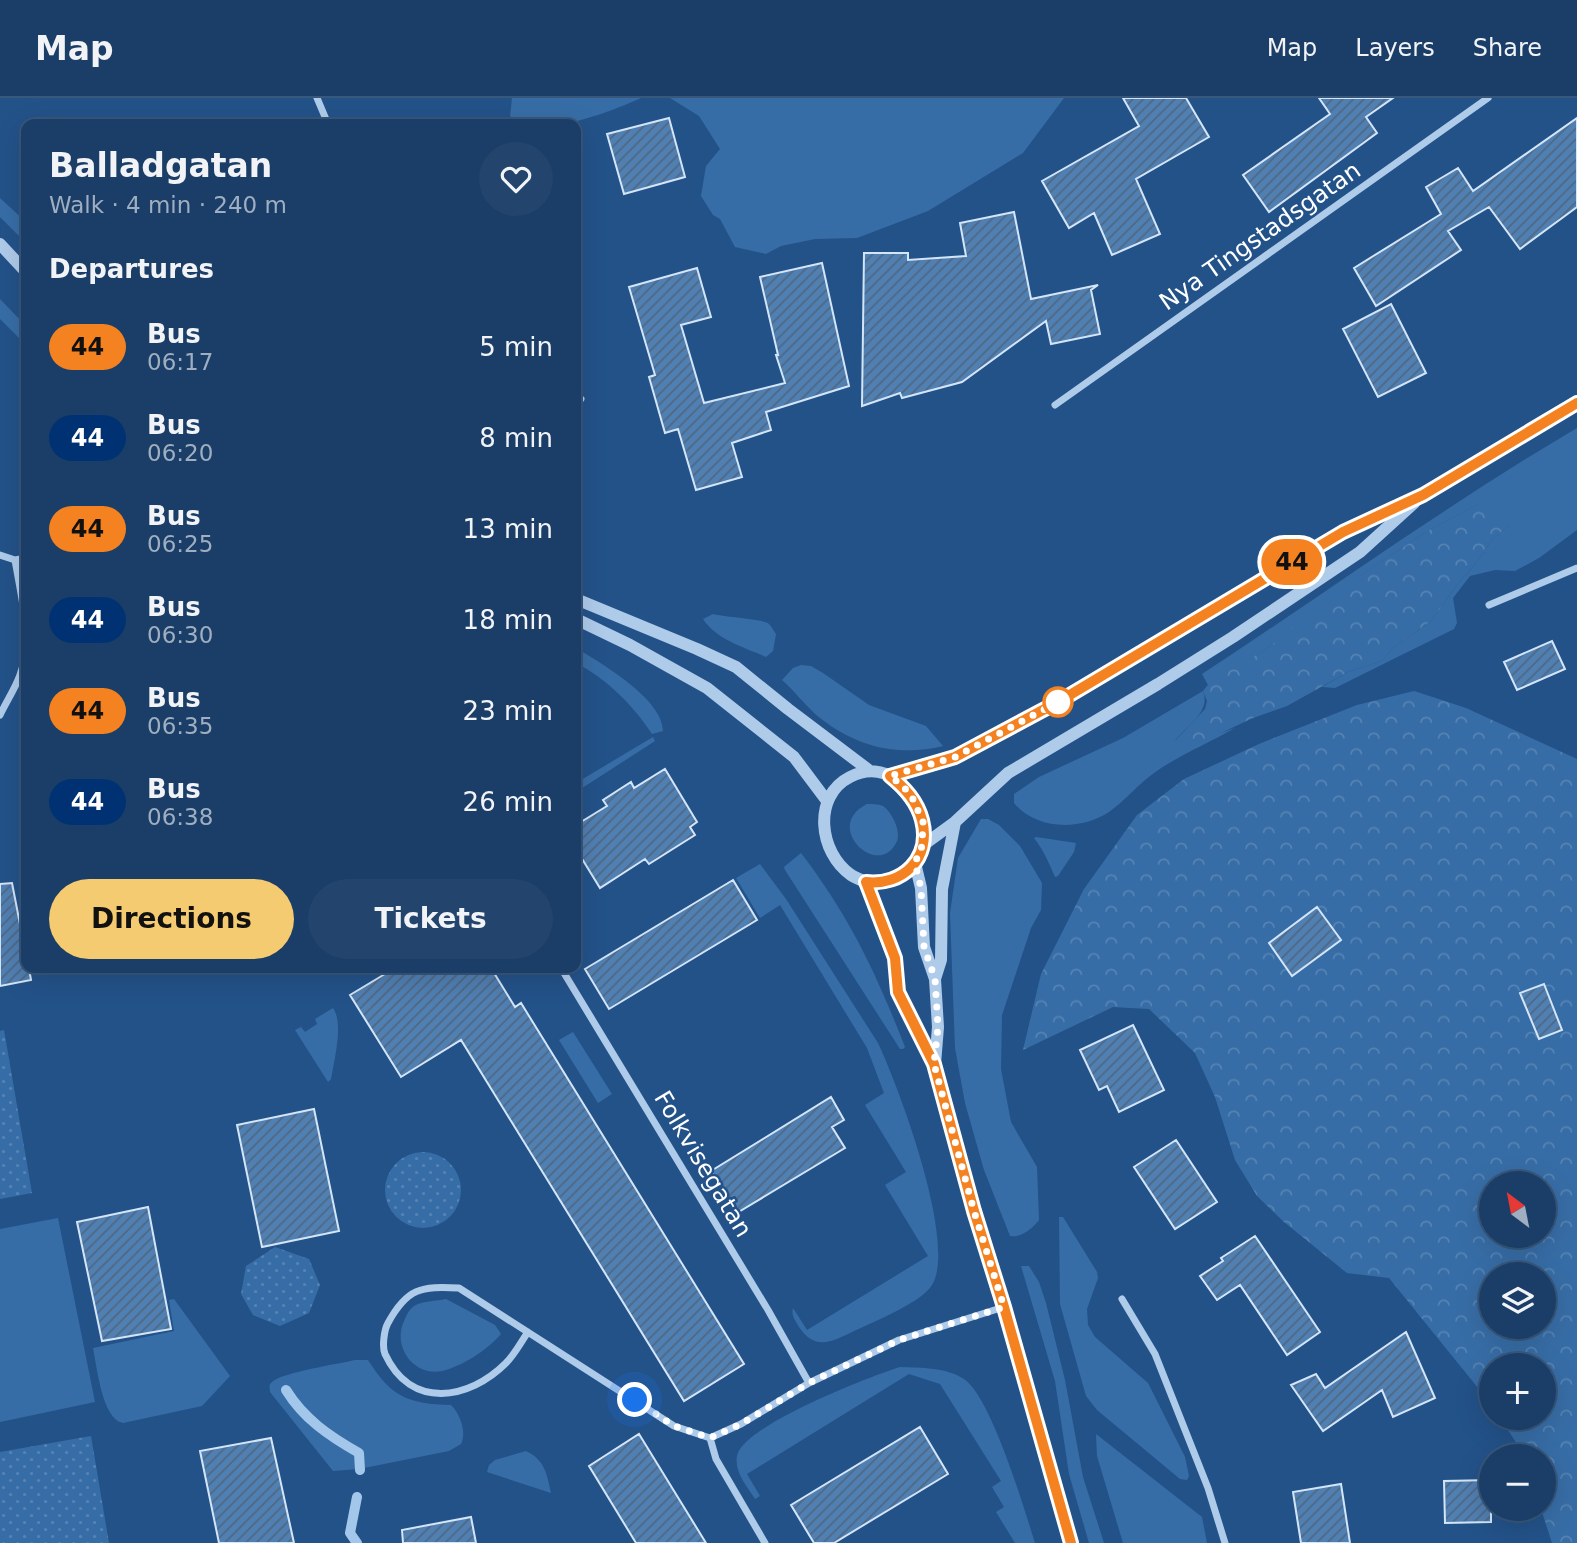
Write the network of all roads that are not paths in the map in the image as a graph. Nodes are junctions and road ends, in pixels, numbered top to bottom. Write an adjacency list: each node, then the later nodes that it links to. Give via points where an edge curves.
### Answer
1 (317, 98): 3 (street)
2 (1488, 98): 7 (street, Nya Tingstadsgatan)
3 (326, 119)
4 (0, 244): 5 (street)
5 (21, 267)
6 (1577, 403): 8 (street)
7 (1055, 405)
8 (1423, 495): 20 (street, via 1343,532 1058,702 955,757); 22 (street, via 1360,552 1158,684 1007,773)
9 (0, 555): 11 (street)
10 (21, 559): 11 (street)
11 (15, 560): 13 (street)
12 (1577, 568): 15 (street)
13 (21, 600)
14 (581, 601): 19 (street, via 736,667)
15 (1489, 605)
16 (581, 622): 21 (street, via 707,688 794,757)
17 (21, 669): 18 (street)
18 (0, 715)
19 (870, 771): 20 (street); 21 (street, via 843,781)
20 (890, 776): 23 (street, via 903,786 918,810 923,822)
21 (827, 801): 25 (street, via 824,828 831,850 850,875)
22 (954, 822): 23 (street); 27 (street, via 942,889 941,960)
23 (922, 846): 24 (street)
24 (915, 863): 25 (street, via 893,880); 27 (street, via 924,947)
25 (866, 882): 28 (street, via 895,958 898,992)
26 (564, 973): 32 (street, Folkvisegatan)
27 (935, 979): 28 (street, via 938,1027)
28 (934, 1064): 30 (street)
29 (1122, 1300): 36 (street, via 1155,1354)
30 (1004, 1307): 32 (street, via 899,1340); 35 (street)
31 (528, 1332): 31 (street, via 459,1288 433,1287 399,1304 385,1328 384,1352 401,1378 428,1394 463,1392 508,1362); 33 (street, via 674,1426)
32 (809, 1383): 33 (street)
33 (710, 1438): 34 (street, via 716,1459)
34 (765, 1543)
35 (1071, 1543)
36 (1225, 1543)

